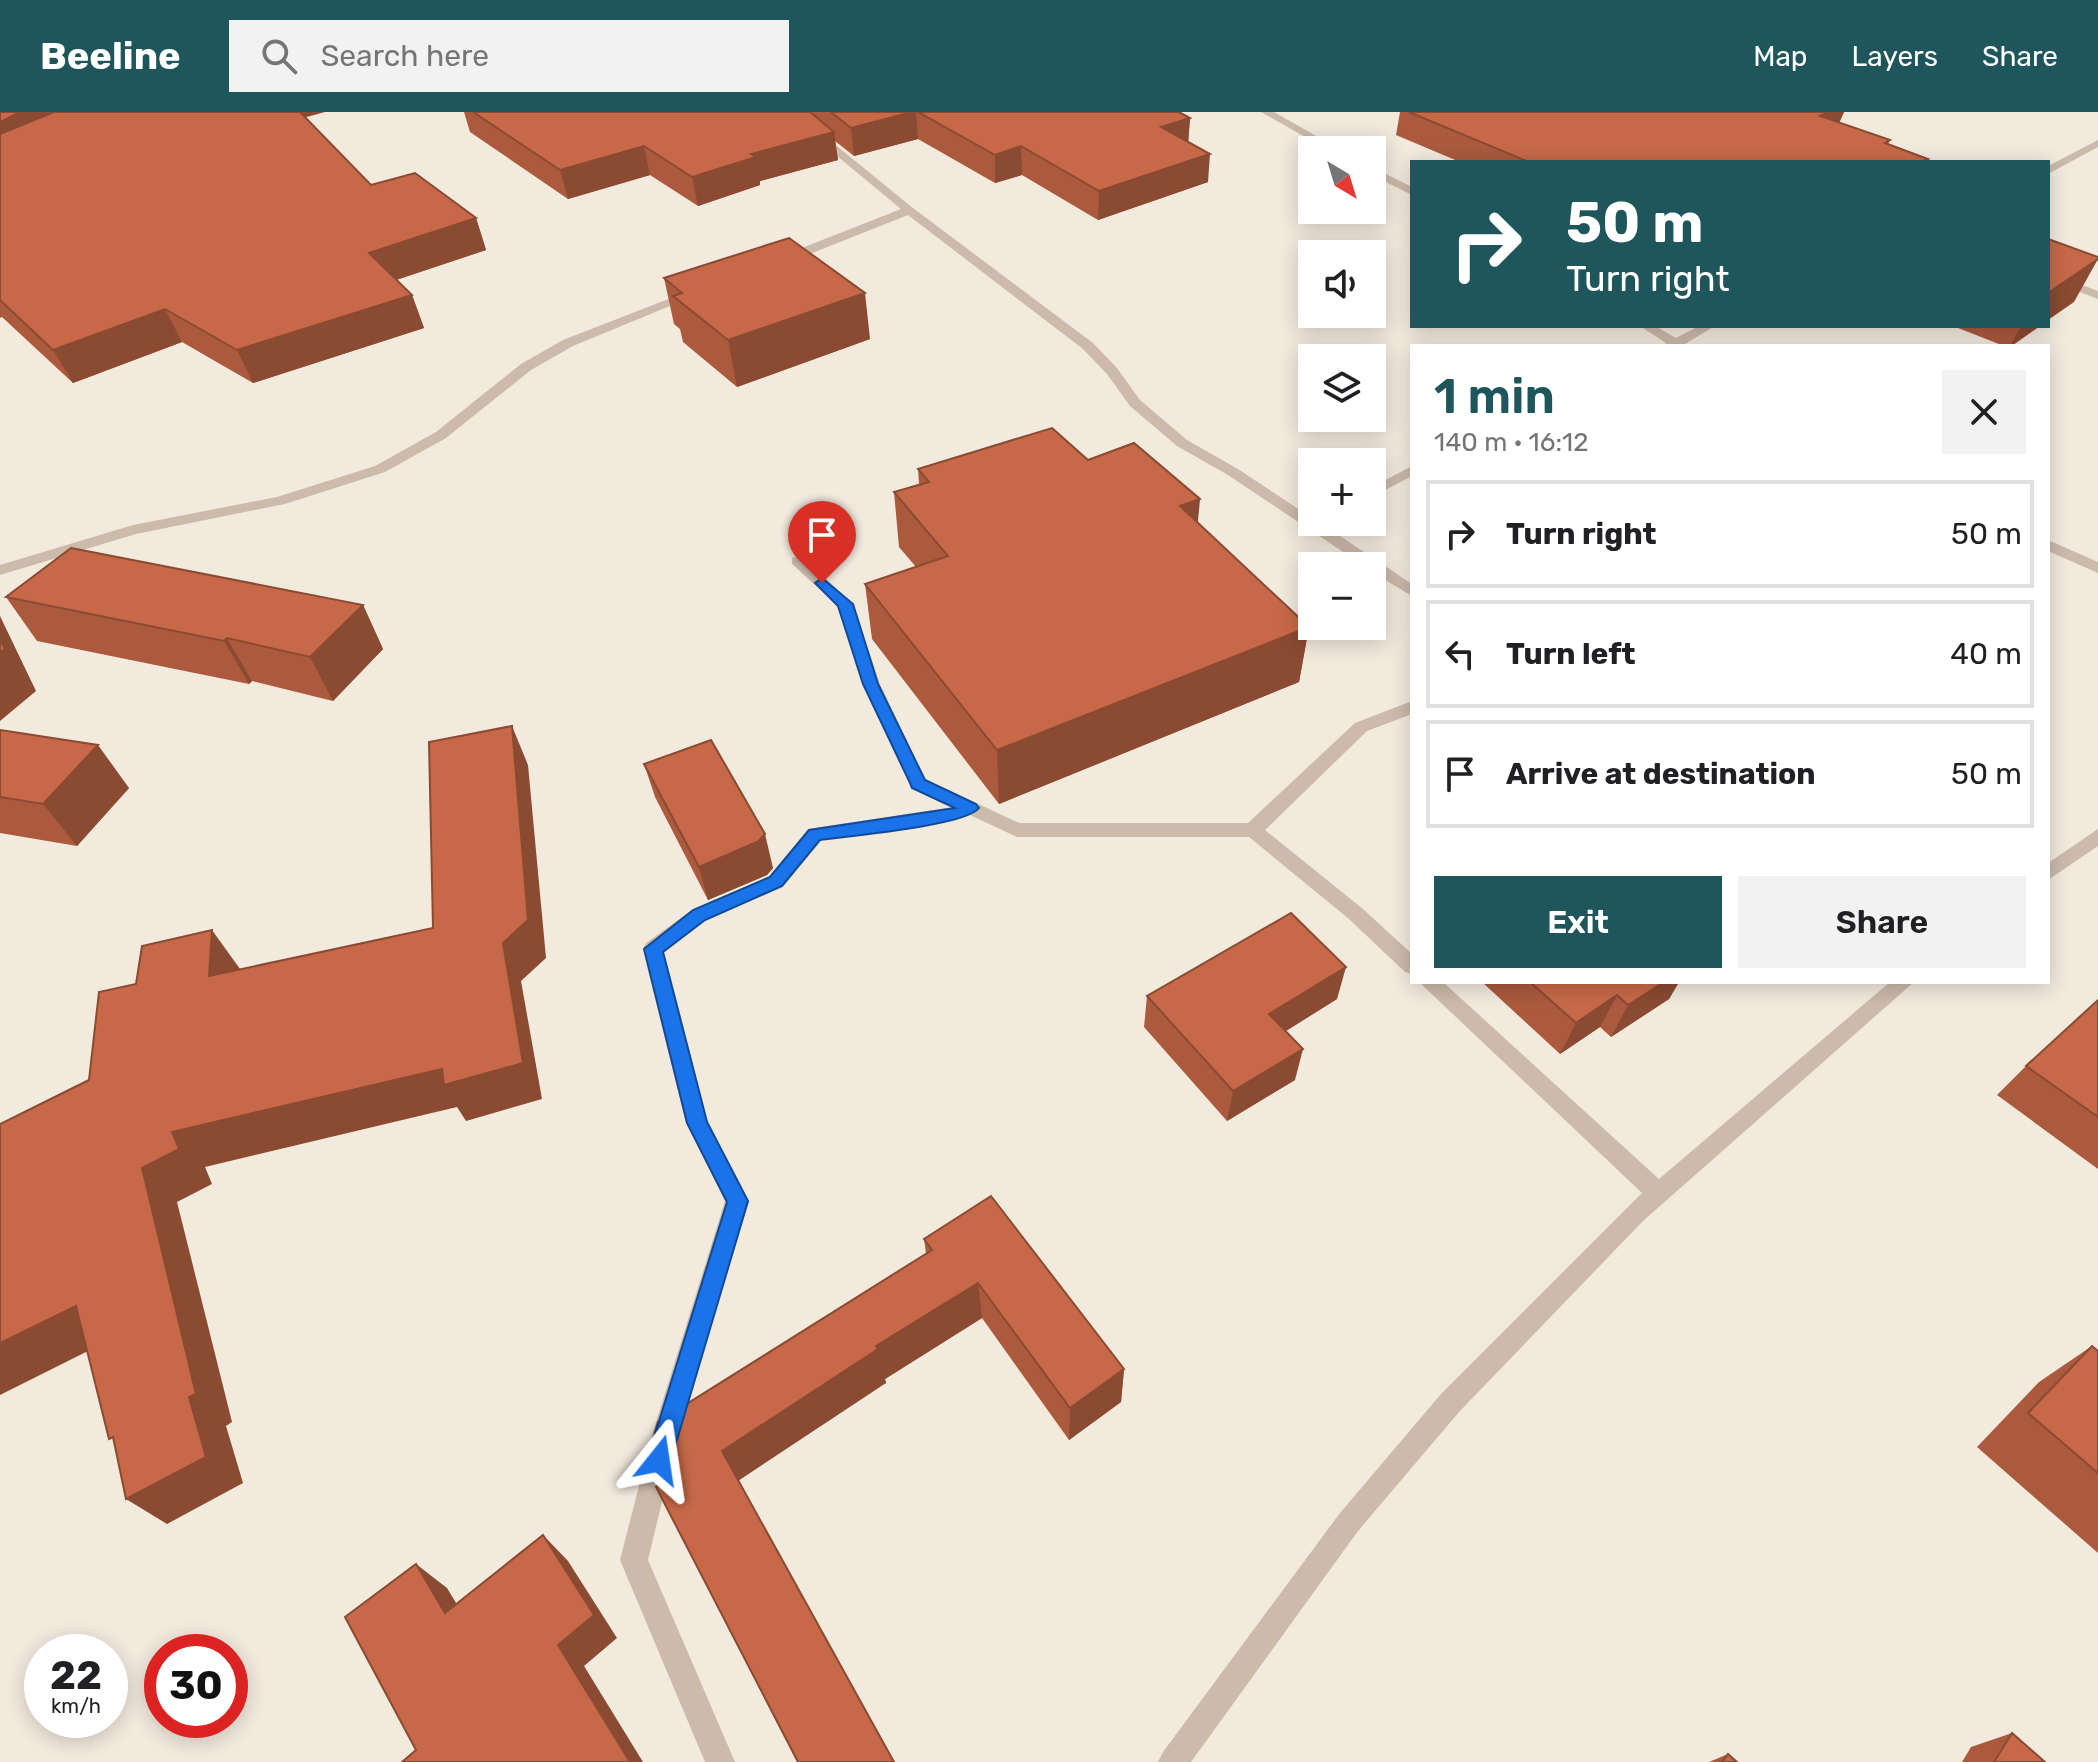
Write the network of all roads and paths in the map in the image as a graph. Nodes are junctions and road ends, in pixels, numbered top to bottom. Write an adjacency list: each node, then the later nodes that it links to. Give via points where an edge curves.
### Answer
1 (789, 112): 8 (street)
2 (1266, 112): 3 (street)
3 (1310, 136)
4 (2098, 143): 5 (street)
5 (2050, 170)
6 (1386, 178): 7 (street)
7 (1410, 191)
8 (909, 210): 9 (street); 19 (street, via 1088,346 1135,403 1182,443)
9 (765, 267)
10 (2050, 277): 12 (street)
11 (708, 289): 24 (street, via 568,343 526,367 441,435 380,469 280,501 133,530)
12 (2098, 295)
13 (1649, 328): 15 (street)
14 (1705, 328): 16 (street)
15 (1673, 344)
16 (1677, 344)
17 (1410, 471): 18 (street)
18 (1386, 485)
19 (1298, 512)
20 (1335, 536): 25 (street)
21 (2050, 546): 23 (street)
22 (798, 561): 27 (street, via 845,604 871,684 918,783)
23 (2098, 568)
24 (0, 570)
25 (1410, 590)
26 (1410, 708): 28 (street, via 1361,727)
27 (970, 808): 28 (street, via 1017,830); 35 (street, via 815,834 776,882 699,915 653,949 697,1123 737,1201 665,1435 634,1560)
28 (1253, 830): 31 (street)
29 (2098, 836): 30 (street)
30 (2050, 872)
31 (1410, 964)
32 (1431, 984): 34 (street)
33 (1902, 984): 34 (street)
34 (1658, 1193): 36 (street, via 1450,1403 1349,1522)
35 (720, 1762)
36 (1173, 1762)

